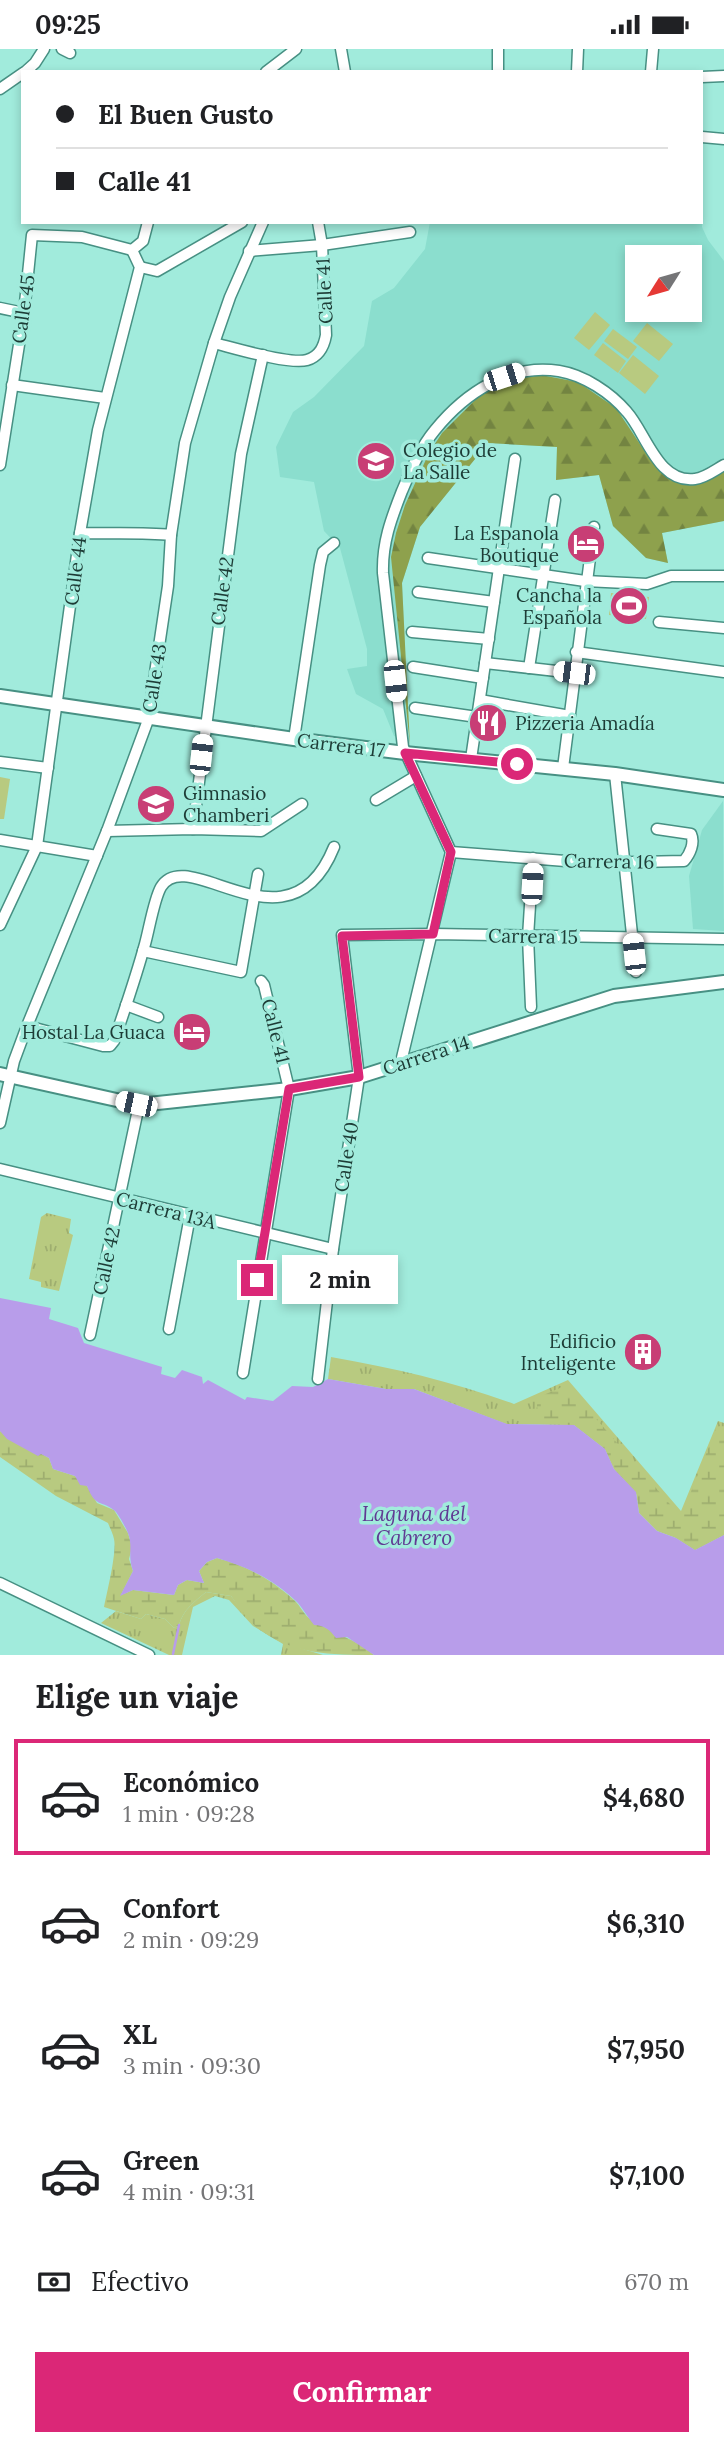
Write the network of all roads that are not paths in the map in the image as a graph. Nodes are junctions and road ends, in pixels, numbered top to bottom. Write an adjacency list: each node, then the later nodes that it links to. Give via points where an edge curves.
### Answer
1 (44, 49): 7 (street)
2 (296, 49): 8 (street)
3 (341, 49): 9 (street)
4 (498, 49): 10 (street)
5 (578, 49): 11 (street)
6 (653, 49): 12 (street)
7 (27, 70)
8 (269, 70)
9 (345, 70)
10 (498, 70)
11 (577, 70)
12 (651, 70)
13 (21, 75): 16 (street)
14 (724, 76): 15 (street)
15 (703, 77)
16 (0, 89)
17 (703, 137): 18 (street)
18 (724, 139)
19 (147, 224): 25 (street, via 143,241)
20 (239, 224): 27 (street, via 157,271)
21 (262, 224): 26 (street, Calle 43)
22 (318, 224): 24 (street, Calle 41)
23 (410, 232): 24 (street)
24 (322, 245): 26 (street); 31 (street, Calle 41, via 324,346 304,361)
25 (132, 250): 27 (street); 29 (street, Calle 45, via 82,237 32,235)
26 (249, 251): 30 (street, Calle 43)
27 (140, 267): 33 (street, Calle 44)
28 (0, 308): 29 (street)
29 (24, 313): 32 (street, Calle 45)
30 (214, 343): 31 (street); 40 (street, Calle 43, via 185,445)
31 (263, 355): 67 (street, Calle 42, via 241,454)
32 (12, 385): 33 (street); 35 (street, Calle 45)
33 (105, 398): 39 (street, Calle 44)
34 (515, 459): 43 (street)
35 (0, 465)
36 (724, 465): 69 (street, via 694,479 668,471 628,412 587,381 561,371 513,373 460,404 421,451 384,542 383,573)
37 (555, 500): 44 (street)
38 (594, 527): 46 (street)
39 (80, 533): 40 (street); 62 (street, Calle 44)
40 (171, 535): 65 (street, Calle 43)
41 (334, 543): 68 (street, via 323,552 320,565)
42 (428, 558): 43 (street)
43 (499, 568): 44 (street); 48 (street)
44 (545, 573): 46 (street); 56 (street)
45 (724, 576): 46 (street, via 671,576 647,584)
46 (585, 581): 53 (street)
47 (418, 592): 48 (street)
48 (494, 602): 52 (street)
49 (659, 622): 50 (street)
50 (724, 628)
51 (412, 632): 52 (street)
52 (489, 639): 54 (street)
53 (576, 652): 57 (street); 58 (street)
54 (485, 663): 56 (street); 59 (street)
55 (413, 667): 59 (street)
56 (529, 668): 58 (street)
57 (724, 672)
58 (574, 673): 64 (street)
59 (483, 678): 61 (street)
60 (0, 696): 62 (main road, Carrera 17)
61 (480, 700): 64 (street); 66 (street)
62 (58, 704): 65 (main road, Carrera 17); 72 (street, Calle 44)
63 (415, 708): 66 (street)
64 (570, 716): 73 (street)
65 (148, 717): 67 (main road, Carrera 17); 81 (street, Calle 43)
66 (477, 717): 70 (street)
67 (204, 725): 68 (main road, Carrera 17); 79 (street, Calle 42)
68 (294, 739): 69 (main road, Carrera 17)
69 (405, 753): 70 (main road, Carrera 17); 75 (street)
70 (471, 759): 73 (main road, Carrera 17)
71 (0, 762): 72 (street)
72 (48, 768): 83 (street, Calle 44)
73 (563, 768): 74 (main road, Carrera 17)
74 (615, 773): 76 (main road, Carrera 17); 88 (street)
75 (415, 776): 77 (street); 85 (street)
76 (724, 790)
77 (376, 800)
78 (302, 804): 79 (street, via 261,831)
79 (193, 829): 81 (street)
80 (657, 829): 88 (street, Carrera 16, via 691,834 684,861)
81 (107, 831): 86 (street, Calle 43)
82 (0, 841): 83 (street)
83 (37, 846): 86 (street); 91 (street, Calle 44)
84 (334, 846): 90 (street, via 325,868 303,890 273,898)
85 (451, 852): 87 (street, Carrera 16); 92 (street)
86 (97, 856): 104 (street, Calle 43)
87 (533, 858): 88 (street, Carrera 16); 94 (street)
88 (624, 864): 95 (street)
89 (258, 874): 90 (street)
90 (255, 895): 97 (street, via 190,878 169,879 161,887); 97 (street, via 241,972)
91 (0, 925)
92 (433, 934): 93 (street, Carrera 15); 94 (street, Carrera 15); 105 (street)
93 (342, 936): 107 (street, Calle 40)
94 (528, 937): 95 (street, Carrera 15); 102 (street)
95 (632, 937): 96 (street, Carrera 15); 98 (street)
96 (724, 939)
97 (143, 951): 101 (street)
98 (636, 971)
99 (261, 981): 108 (street, Calle 41)
100 (724, 982): 105 (main road, Carrera 14, via 614,996)
101 (126, 1005): 103 (street); 104 (street, via 110,1046)
102 (531, 1007)
103 (158, 1017)
104 (27, 1026): 106 (street, Calle 43)
105 (401, 1062): 107 (main road, Carrera 14)
106 (5, 1075): 109 (main road, Carrera 14); 110 (street, Calle 43)
107 (359, 1077): 108 (main road, Carrera 14); 115 (street, Calle 40)
108 (289, 1089): 109 (main road, Carrera 14); 114 (street, Calle 41)
109 (139, 1105): 112 (street, Calle 42)
110 (0, 1123)
111 (0, 1170): 112 (street, Carrera 13A)
112 (120, 1199): 113 (street, Carrera 13A); 117 (street, Calle 42)
113 (190, 1216): 114 (street, Carrera 13A); 116 (street)
114 (264, 1233): 115 (street, Carrera 13A); 118 (street, Calle 41)
115 (333, 1249): 119 (street, Calle 40)
116 (169, 1329)
117 (90, 1335)
118 (243, 1373)
119 (318, 1379)
120 (0, 1583): 121 (street)
121 (137, 1652): 122 (street)
122 (149, 1655)

